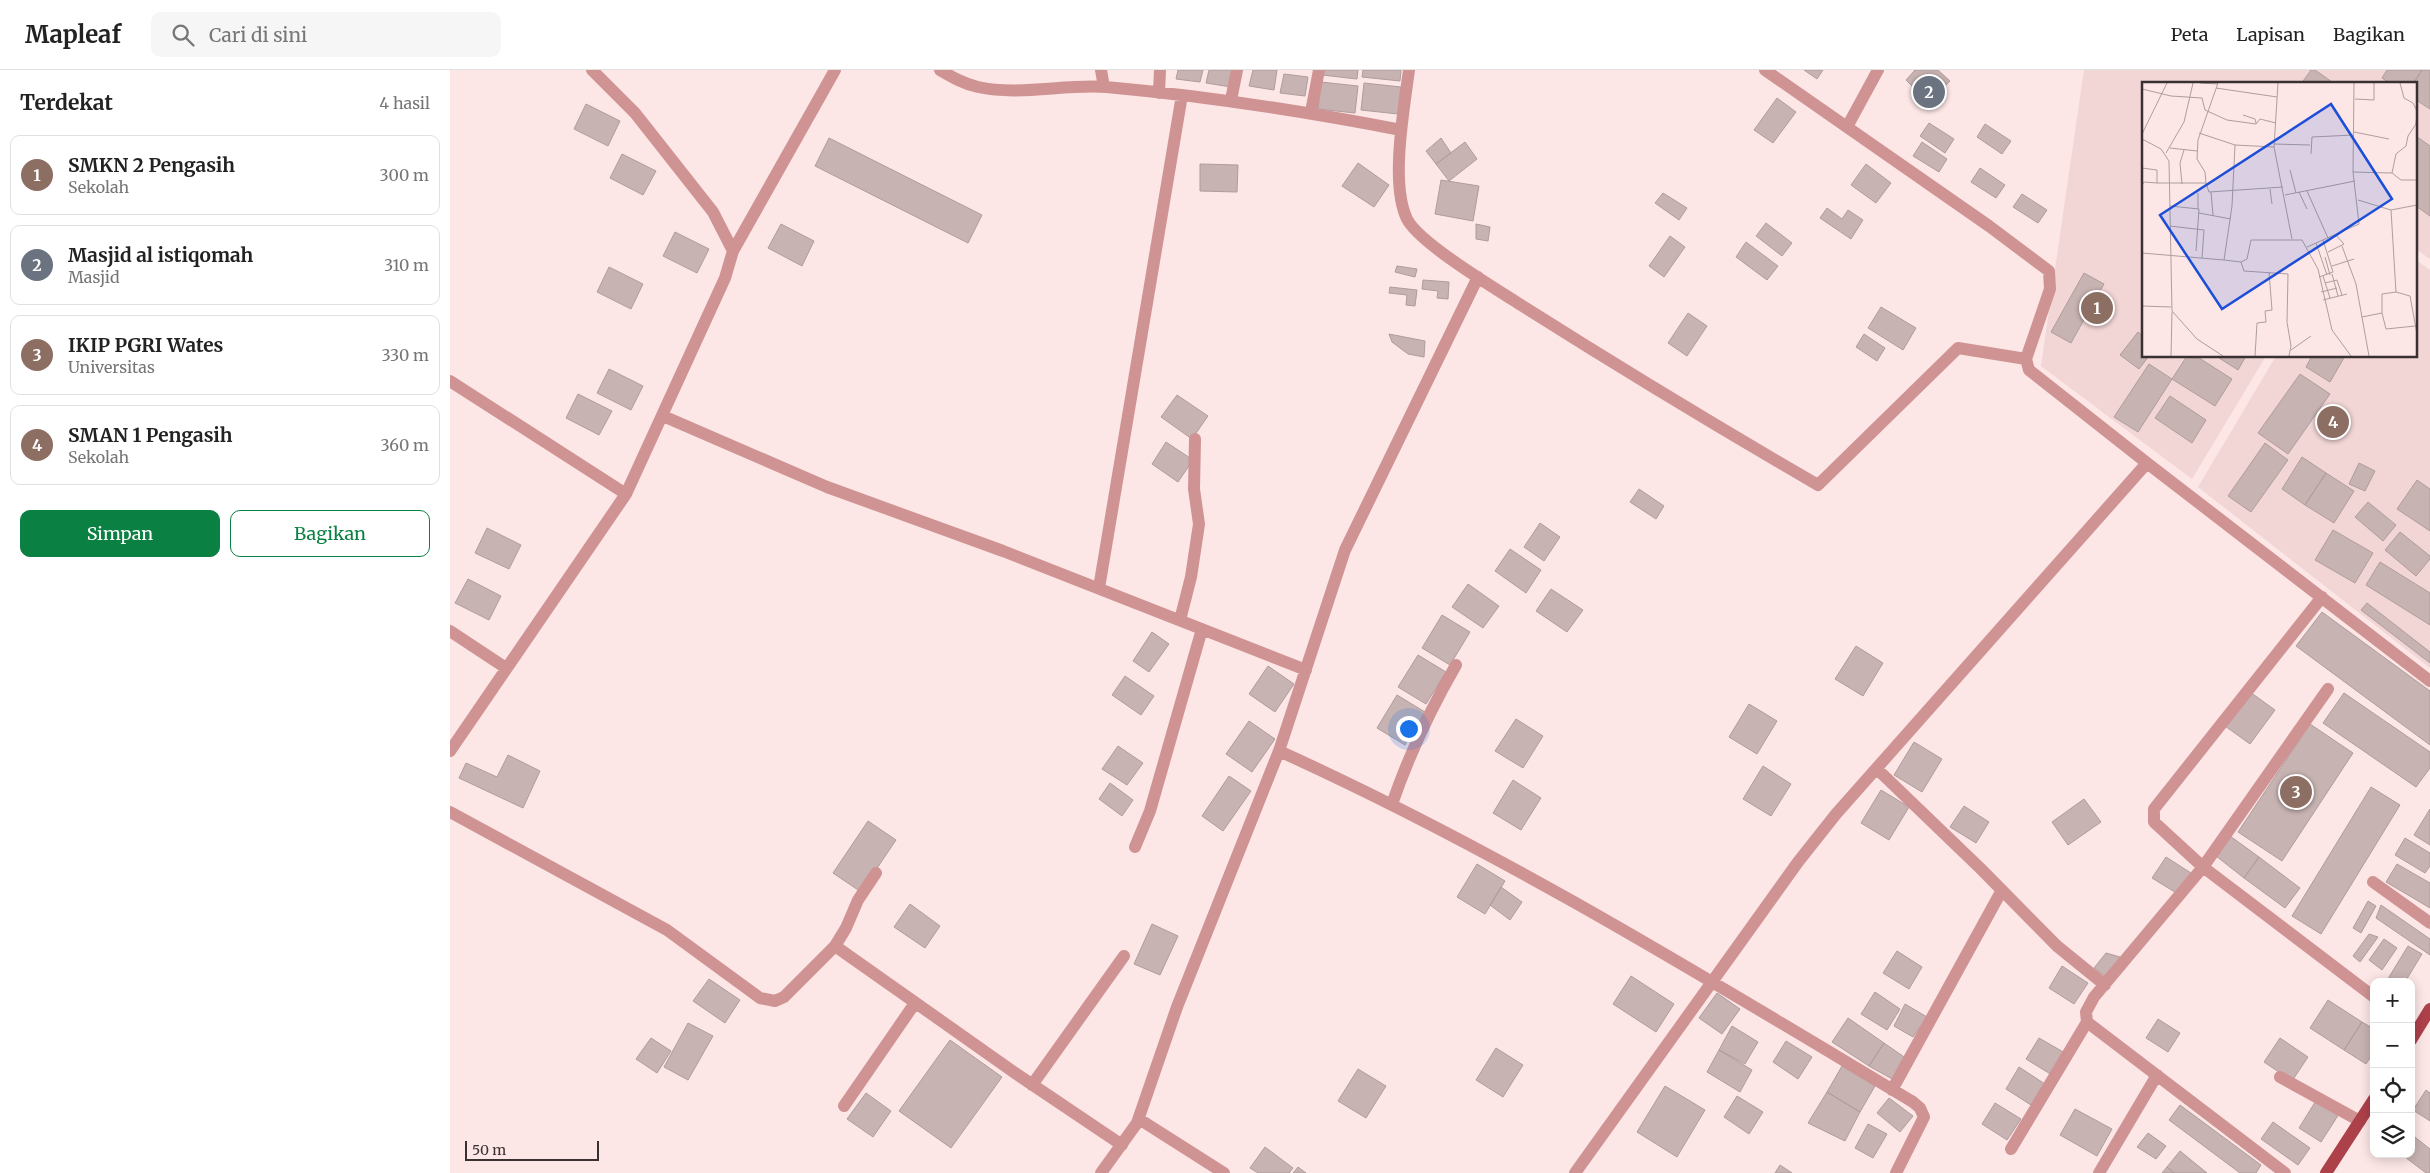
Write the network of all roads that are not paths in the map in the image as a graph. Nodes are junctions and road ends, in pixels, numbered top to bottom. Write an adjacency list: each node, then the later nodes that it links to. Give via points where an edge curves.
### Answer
1 (592, 70): 18 (street, via 635,114 713,212)
2 (835, 70): 18 (street)
3 (940, 70): 11 (street, via 961,81 994,89)
4 (1101, 70): 11 (street)
5 (1160, 70): 12 (street)
6 (1237, 70): 14 (street)
7 (1319, 70): 15 (street)
8 (1409, 70): 17 (street)
9 (1765, 70): 16 (street)
10 (1878, 70): 16 (street)
11 (1104, 87): 12 (street)
12 (1160, 93): 13 (street)
13 (1182, 95): 14 (street); 26 (street)
14 (1231, 100): 15 (street)
15 (1311, 112): 17 (street)
16 (1847, 127): 20 (street, via 2049,271 2050,289)
17 (1401, 130): 19 (street, via 1400,185 1403,210 1409,222 1435,247)
18 (733, 251): 22 (street, via 725,278)
19 (1478, 277): 20 (street, via 1645,383 1818,485 1958,348); 33 (street, via 1344,550)
20 (2026, 359): 24 (street, via 2028,370)
21 (450, 381): 25 (street)
22 (663, 416): 25 (street); 26 (street, via 827,487)
23 (1195, 439): 28 (street, via 1194,490 1199,524)
24 (2147, 463): 27 (street); 38 (street)
25 (626, 494): 32 (street)
26 (1098, 588): 28 (street)
27 (2322, 597): 34 (street); 42 (street, via 2154,809 2154,822)
28 (1180, 620): 29 (street)
29 (1202, 629): 33 (street); 41 (street, via 1150,811)
30 (450, 631): 32 (street)
31 (1456, 665): 39 (street, via 1433,704)
32 (506, 668): 36 (street)
33 (1306, 670): 37 (street)
34 (2430, 681)
35 (2328, 689): 42 (street)
36 (450, 751)
37 (1279, 751): 39 (street); 62 (street, via 1176,1008)
38 (1877, 769): 45 (street); 49 (street, via 1798,862)
39 (1392, 804): 49 (street, via 1544,884)
40 (450, 812): 47 (street, via 667,930 760,998 775,1001 784,996)
41 (1135, 847)
42 (2203, 867): 50 (street); 51 (street)
43 (876, 873): 47 (street)
44 (2373, 882): 46 (street)
45 (2002, 890): 50 (street, via 2057,946); 59 (street)
46 (2430, 923)
47 (835, 946): 52 (street)
48 (1124, 956): 58 (street)
49 (1712, 983): 59 (street); 68 (street)
50 (2105, 985): 54 (street, via 2086,1012)
51 (2370, 995)
52 (915, 1003): 58 (street); 60 (street)
53 (2430, 1009): 55 (main road)
54 (2088, 1022): 56 (street); 65 (street)
55 (2415, 1029)
56 (2157, 1075): 70 (street); 71 (street)
57 (2280, 1077): 63 (street)
58 (1032, 1085): 64 (street)
59 (1892, 1090): 69 (street, via 1913,1102 1924,1117)
60 (844, 1106)
61 (2370, 1106): 63 (main road)
62 (1139, 1119): 64 (street); 67 (street)
63 (2360, 1121): 72 (main road)
64 (1122, 1145): 66 (street)
65 (2011, 1149)
66 (1101, 1173)
67 (1224, 1173)
68 (1576, 1173)
69 (1896, 1173)
70 (2099, 1173)
71 (2285, 1173)
72 (2326, 1173)

